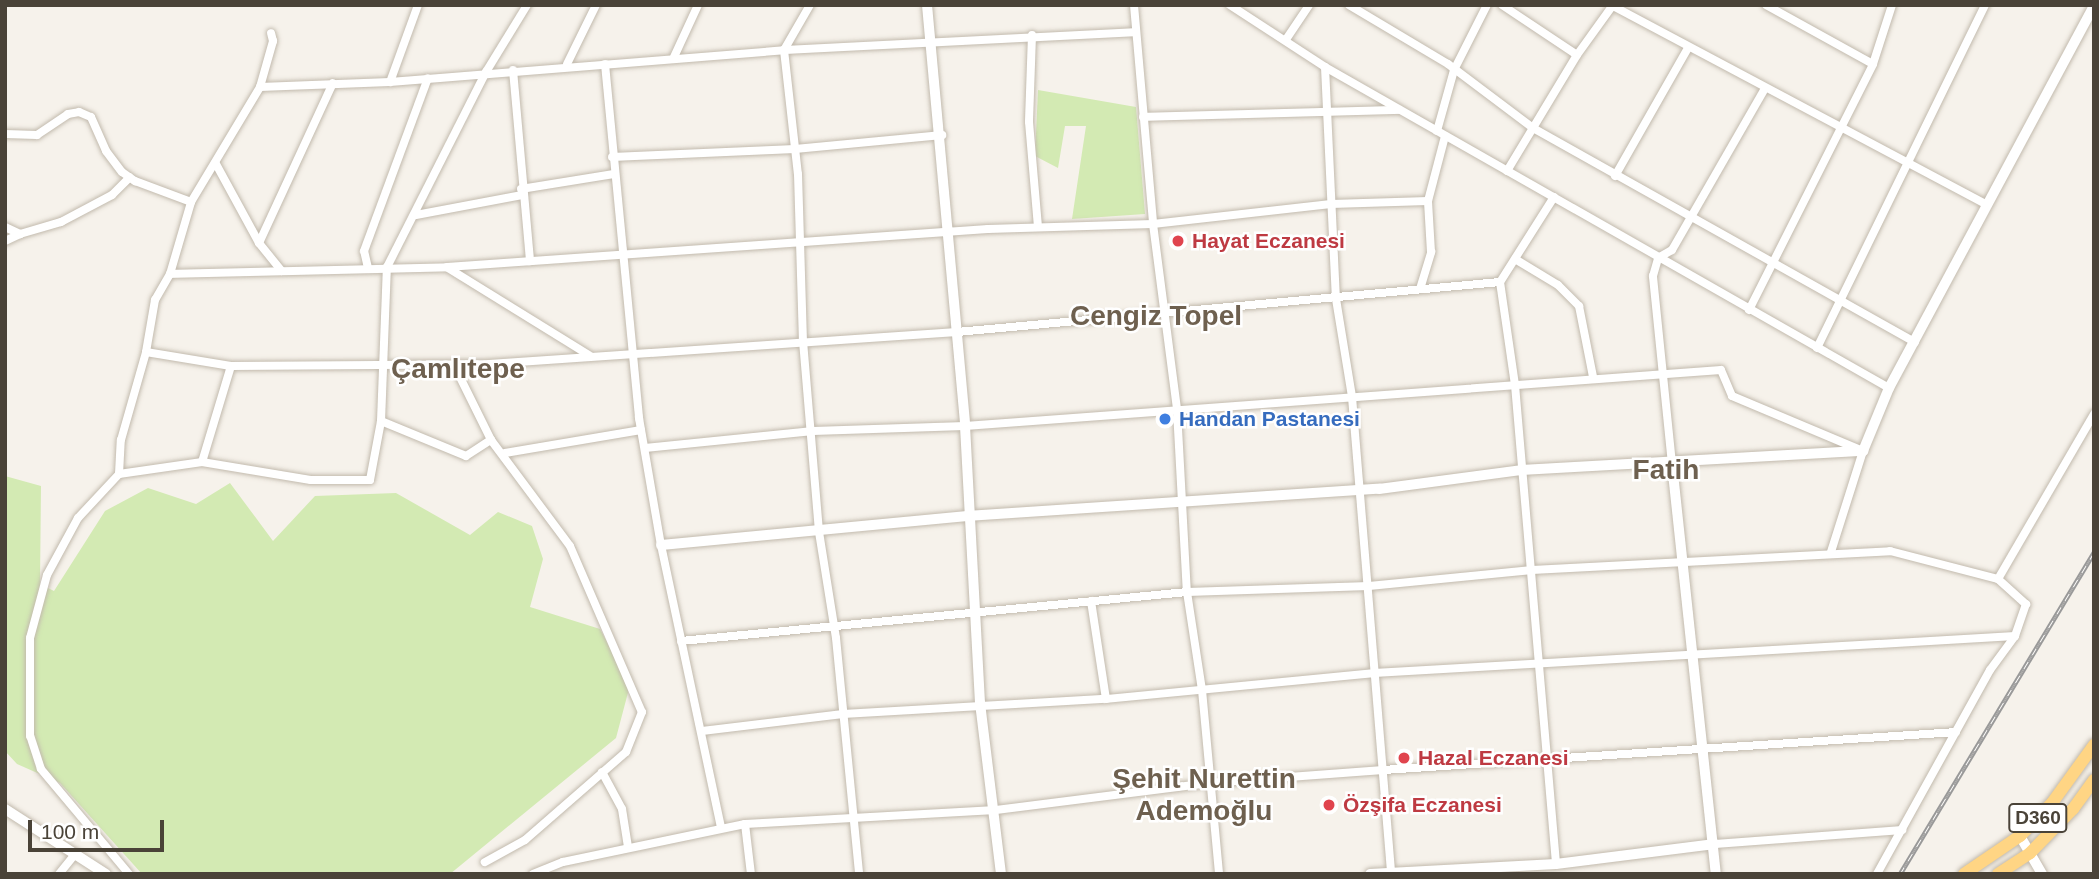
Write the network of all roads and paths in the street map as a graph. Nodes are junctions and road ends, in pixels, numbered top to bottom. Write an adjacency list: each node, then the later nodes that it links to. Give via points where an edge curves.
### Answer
1 (418, 5): 35 (street)
2 (527, 5): 33 (street)
3 (596, 5): 27 (street)
4 (698, 5): 26 (street)
5 (810, 5): 24 (street)
6 (927, 5): 22 (street)
7 (1134, 5): 18 (street)
8 (1230, 5): 21 (street)
9 (1309, 5): 21 (street)
10 (1349, 5): 32 (street)
11 (1487, 5): 32 (street)
12 (1502, 5): 25 (street)
13 (1766, 5): 29 (street)
14 (1892, 5): 29 (street)
15 (1985, 5): 49 (street)
16 (1613, 6): 23 (street); 25 (street)
17 (2094, 6): 60 (street)
18 (1135, 32): 20 (street); 41 (street)
19 (271, 33): 37 (street, via 273,41)
20 (1032, 36): 22 (street); 65 (street, via 1029,122)
21 (1287, 38): 30 (street)
22 (930, 41): 24 (street); 46 (street)
23 (1689, 48): 38 (street); 53 (street)
24 (784, 50): 26 (street); 47 (street)
25 (1577, 55): 42 (street)
26 (674, 57): 28 (street)
27 (567, 64): 28 (street); 31 (street)
28 (605, 64): 48 (street)
29 (1873, 64): 43 (street)
30 (1325, 66): 39 (street); 40 (street)
31 (513, 69): 33 (street); 55 (street)
32 (1454, 69): 42 (street); 44 (street)
33 (486, 72): 34 (street); 61 (street)
34 (428, 78): 35 (street); 78 (street, via 364,251)
35 (390, 82): 36 (street)
36 (333, 83): 37 (street); 70 (street)
37 (260, 87): 50 (street)
38 (1764, 90): 43 (street); 62 (street)
39 (1400, 110): 40 (street); 44 (street)
40 (1329, 112): 41 (street); 59 (street)
41 (1143, 117): 63 (street)
42 (1533, 128): 51 (street); 53 (street)
43 (1841, 130): 49 (street); 75 (street)
44 (1441, 133): 51 (street); 57 (street)
45 (5, 134): 54 (street, via 37,135 68,114 79,112 91,117 106,151)
46 (942, 135): 47 (street); 66 (street)
47 (795, 149): 48 (street); 69 (street)
48 (612, 157): 52 (street)
49 (1906, 163): 60 (street); 84 (street)
50 (216, 164): 58 (street); 70 (street)
51 (1507, 171): 56 (street)
52 (614, 174): 55 (street); 71 (street)
53 (1615, 176): 62 (street)
54 (130, 177): 58 (street); 67 (street, via 87,210)
55 (522, 192): 61 (street); 74 (street)
56 (1554, 197): 72 (street); 73 (street)
57 (1428, 201): 59 (street); 82 (street, via 1431,252)
58 (191, 202): 80 (street)
59 (1331, 204): 63 (street); 83 (street)
60 (1987, 205): 89 (street)
61 (415, 215): 76 (street)
62 (1690, 220): 72 (street, via 1672,250); 75 (street)
63 (1153, 224): 65 (street); 86 (street)
64 (5, 227): 67 (street)
65 (1038, 227): 66 (street)
66 (949, 231): 69 (street); 87 (street)
67 (20, 234): 68 (street)
68 (5, 241)
69 (797, 242): 71 (street); 88 (street)
70 (259, 243): 79 (street)
71 (625, 256): 74 (street); 92 (street)
72 (1658, 258): 85 (street); 97 (street, via 1653,276)
73 (1516, 259): 81 (street); 98 (street, via 1558,285 1579,306)
74 (530, 261): 77 (street)
75 (1776, 264): 84 (street); 85 (street)
76 (387, 267): 77 (street); 78 (street); 94 (street)
77 (447, 267): 93 (street)
78 (368, 268): 79 (street)
79 (282, 271): 80 (street)
80 (170, 274): 91 (street, via 155,300)
81 (1500, 282): 82 (street); 99 (street)
82 (1420, 289): 83 (street)
83 (1336, 299): 86 (street); 101 (street)
84 (1840, 301): 89 (street); 90 (street)
85 (1749, 310): 90 (street)
86 (1164, 314): 87 (street); 102 (street)
87 (957, 332): 88 (street); 105 (street)
88 (803, 341): 92 (street); 107 (street)
89 (1915, 342): 100 (street)
90 (1817, 348): 100 (street)
91 (146, 352): 96 (street); 115 (street, via 121,440)
92 (633, 354): 93 (street); 106 (street)
93 (589, 355): 95 (street)
94 (385, 363): 95 (street); 96 (street); 104 (street)
95 (454, 365): 108 (street)
96 (231, 366): 112 (street)
97 (1665, 373): 98 (street); 110 (street, via 1721,370 1732,396); 113 (street)
98 (1592, 377): 99 (street)
99 (1515, 385): 101 (street); 114 (street)
100 (1889, 388): 110 (street)
101 (1352, 397): 102 (street); 116 (street)
102 (1177, 410): 105 (street); 117 (street)
103 (2094, 414): 124 (street)
104 (380, 421): 108 (street, via 466,456); 112 (street, via 370,480 311,480)
105 (965, 426): 107 (street); 118 (street)
106 (641, 430): 109 (street); 111 (street)
107 (813, 431): 109 (street); 119 (street)
108 (491, 440): 111 (street)
109 (645, 448): 120 (street)
110 (1863, 451): 113 (street); 121 (street)
111 (505, 453): 145 (street, via 570,546 638,695 639,729 626,752)
112 (202, 462): 115 (street)
113 (1672, 464): 114 (street); 122 (street)
114 (1521, 470): 116 (street); 123 (street)
115 (119, 474): 165 (street, via 78,518 47,575 30,638 30,736 41,769)
116 (1361, 489): 117 (street); 125 (street)
117 (1185, 500): 118 (street); 126 (street)
118 (968, 516): 119 (street); 128 (street)
119 (819, 532): 120 (street); 129 (street)
120 (661, 545): 131 (street)
121 (1831, 552): 122 (street); 124 (street, via 1890,551)
122 (1680, 564): 123 (street); 132 (street)
123 (1532, 570): 125 (street); 133 (street)
124 (1998, 579): 130 (street, via 2026,604)
125 (1369, 586): 126 (street); 134 (street)
126 (1187, 592): 127 (street); 135 (street)
127 (1091, 601): 128 (street); 136 (street)
128 (974, 611): 129 (street); 137 (street)
129 (834, 626): 131 (street); 138 (street)
130 (2015, 636): 132 (street); 140 (street)
131 (681, 641): 139 (street)
132 (1692, 657): 133 (street); 142 (street)
133 (1540, 664): 134 (street); 143 (street)
134 (1374, 673): 135 (street); 144 (street)
135 (1202, 690): 136 (street); 147 (street)
136 (1106, 699): 137 (street)
137 (980, 703): 138 (street); 149 (street)
138 (843, 714): 139 (street); 150 (street)
139 (702, 731): 152 (street)
140 (1956, 732): 142 (street); 153 (street)
141 (2094, 745): 154 (highway, D360, via 2053,803)
142 (1701, 746): 143 (street); 155 (street)
143 (1544, 758): 144 (street); 160 (street)
144 (1383, 770): 147 (street); 162 (street)
145 (602, 772): 156 (street, via 622,809); 159 (street, via 525,840)
146 (2094, 780): 158 (highway, D360)
147 (1209, 783): 149 (street); 170 (street)
148 (5, 809): 157 (street)
149 (996, 810): 150 (street); 169 (street)
150 (854, 817): 151 (street); 168 (street)
151 (745, 824): 152 (street); 167 (street)
152 (720, 827): 156 (street)
153 (1902, 830): 155 (street); 173 (street)
154 (2020, 836): 158 (street); 174 (highway, D360)
155 (1715, 844): 160 (street); 172 (street)
156 (628, 847): 166 (street)
157 (76, 853): 163 (street); 164 (street)
158 (2030, 853): 175 (highway, D360); 176 (street)
159 (485, 862)
160 (1556, 864): 161 (street)
161 (1480, 871): 162 (street)
162 (1391, 873): 171 (street)
163 (59, 874)
164 (106, 874)
165 (129, 874)
166 (533, 874)
167 (751, 874)
168 (859, 874)
169 (1001, 874)
170 (1219, 874)
171 (1370, 874)
172 (1716, 874)
173 (1877, 874)
174 (1964, 874)
175 (1998, 874)
176 (2042, 874)

